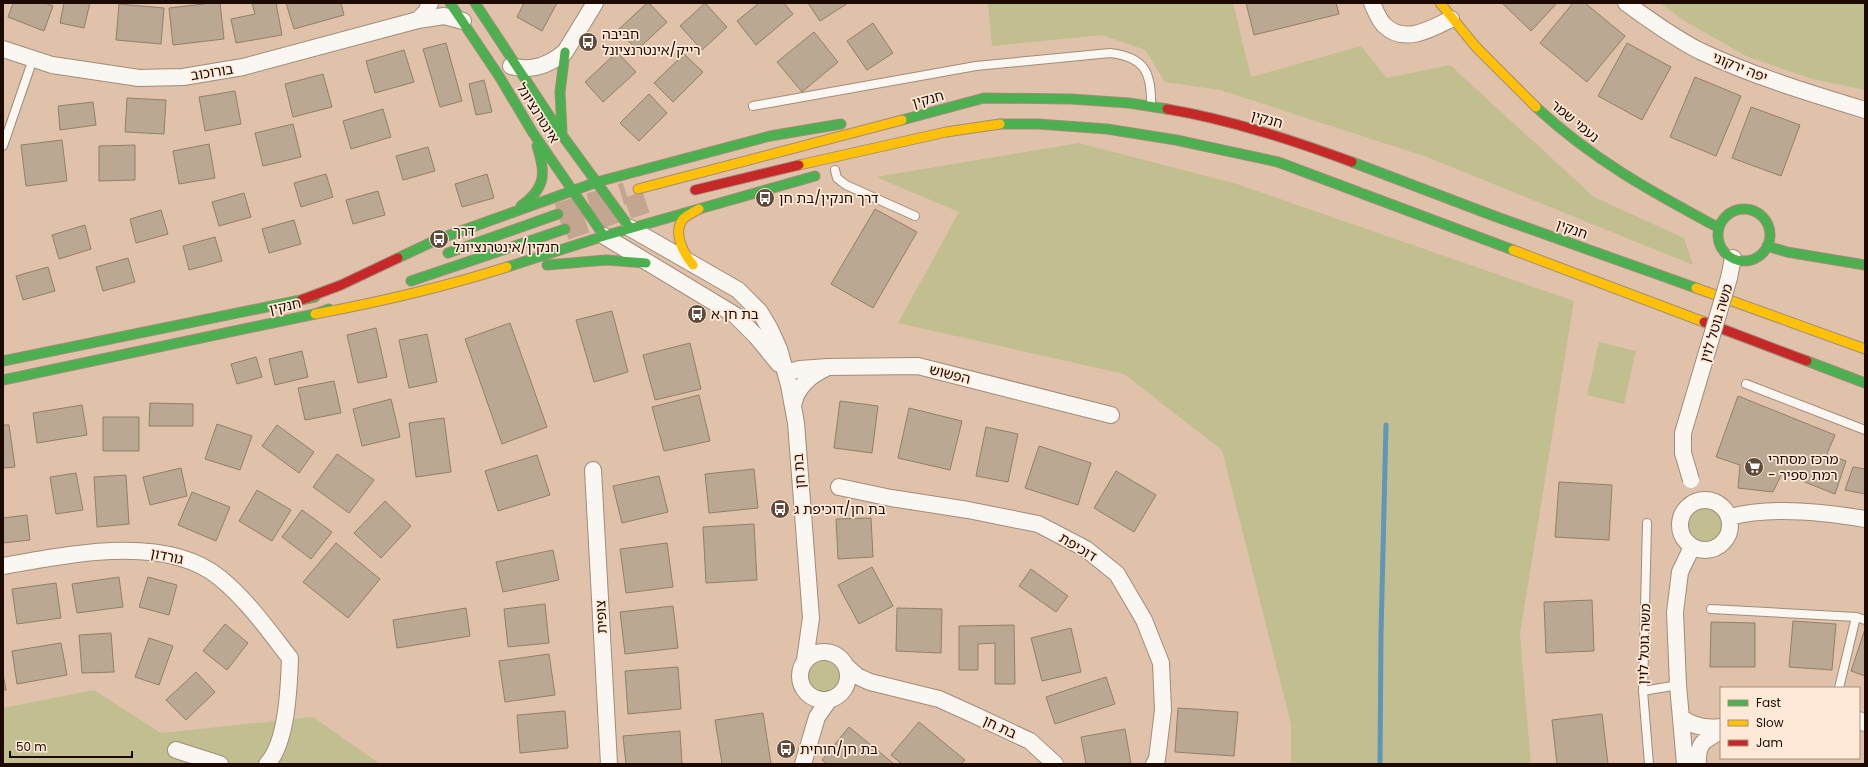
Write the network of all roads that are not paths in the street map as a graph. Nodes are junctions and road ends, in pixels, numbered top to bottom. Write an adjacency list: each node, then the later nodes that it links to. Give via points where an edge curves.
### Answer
1 (430, 3): 9 (street)
2 (450, 3): 10 (main road, אינטרנציונל)
3 (475, 3): 15 (main road, אינטרנציונל)
4 (595, 3): 13 (street)
5 (1372, 3): 8 (street, via 1384,25 1397,33 1425,32)
6 (1440, 3): 8 (main road, נעמי שמר)
7 (1626, 3): 19 (street, יפה ירקוני, via 1699,51 1796,89)
8 (1451, 19): 41 (main road, נעמי שמר, via 1523,96 1562,130 1608,165)
9 (418, 20): 10 (street, בורוכוב, via 444,16); 14 (street, בורוכוב, via 243,67 183,77 138,78 52,65)
10 (462, 21): 11 (main road, אינטרנציונל)
11 (475, 40): 15 (street, via 498,59); 23 (main road, אינטרנציונל)
12 (3, 49): 14 (street, בורוכוב)
13 (565, 52): 15 (street, via 545,65 530,69); 24 (main road, via 559,97)
14 (33, 59): 25 (lane)
15 (519, 68): 24 (main road, אינטרנציונל)
16 (984, 98): 18 (main road, חנקין, via 1081,99); 20 (main road); 33 (main road, חנקין)
17 (753, 106): 18 (lane, via 976,66 1110,53 1124,55 1137,61 1144,69 1151,85)
18 (1151, 107): 56 (main road, חנקין, via 1213,118 1295,142)
19 (1865, 110)
20 (869, 119)
21 (854, 121): 29 (main road, via 770,136)
22 (955, 130): 27 (main road); 35 (main road); 61 (main road, via 1002,124 1065,125 1146,135 1278,162)
23 (533, 133): 34 (main road, אינטרנציונל); 37 (main road, via 542,166 541,186 532,198)
24 (562, 135): 26 (main road, אינטרנציונל)
25 (3, 146)
26 (577, 156): 28 (main road); 32 (main road, אינטרנציונל)
27 (865, 160)
28 (595, 163)
29 (653, 166): 30 (main road); 32 (main road)
30 (614, 167)
31 (839, 169): 36 (main road); 39 (lane, via 837,178 846,184)
32 (597, 182): 34 (main road); 40 (main road, אינטרנציונל)
33 (638, 189)
34 (572, 190): 37 (main road); 43 (main road, אינטרנציונל)
35 (683, 193)
36 (703, 207): 40 (main road); 48 (main road, via 684,219 680,228 683,250)
37 (507, 213): 54 (main road, via 436,240 341,285)
38 (558, 214): 45 (main road)
39 (915, 216)
40 (630, 228): 43 (main road); 48 (street, בת חן)
41 (1719, 228): 44 (main road, via 1728,214 1740,210 1753,211 1760,215 1769,229 1770,238); 46 (main road, via 1722,249)
42 (565, 229): 52 (main road)
43 (604, 236): 47 (street, בת חן); 51 (main road)
44 (1767, 246): 46 (main road, via 1753,259); 49 (main road, via 1787,252)
45 (439, 256)
46 (1733, 258): 68 (street, משה גוטל לוין, bridge, via 1683,433 1683,453)
47 (646, 263): 51 (main road, via 606,260 568,262); 59 (street, בת חן, via 735,315)
48 (693, 265): 59 (street, בת חן, via 738,290 760,312 779,350)
49 (1865, 265)
50 (387, 274): 54 (main road, חנקין, via 342,290)
51 (486, 274): 55 (main road, via 381,301)
52 (399, 285)
53 (384, 291): 55 (main road, חנקין)
54 (301, 300): 57 (main road, חנקין)
55 (315, 314): 60 (main road, חנקין)
56 (1865, 349)
57 (3, 361)
58 (828, 367): 59 (street, הפשוש); 63 (street, via 805,381 795,396); 64 (street, הפשוש, via 918,366)
59 (786, 373): 63 (street, בת חן)
60 (3, 380)
61 (1865, 383)
62 (1746, 384): 65 (lane)
63 (793, 406): 76 (street, בת חן)
64 (1112, 415)
65 (1865, 430)
66 (593, 470): 95 (street, צופית)
67 (839, 487): 98 (street, דוכיפת, via 1038,524 1086,549 1117,574 1144,620 1161,663 1163,710 1157,759)
68 (1698, 501): 69 (street, via 1706,500 1721,505); 72 (street, via 1686,509 1680,522 1682,536)
69 (1730, 517): 70 (street, via 1778,511); 72 (street, via 1730,533 1721,545 1707,551)
70 (1865, 519)
71 (1647, 523): 85 (lane, משה גוטל לוין)
72 (1692, 547): 82 (street, via 1680,572 1675,612)
73 (3, 566): 94 (street, גורדון, via 70,555 140,550 185,558 219,577 248,604 290,658 288,698 280,738 274,756)
74 (1711, 609): 75 (lane)
75 (1856, 617): 77 (lane); 83 (lane)
76 (811, 618): 78 (street, בת חן); 79 (street, בת חן)
77 (1865, 620)
78 (828, 651): 79 (street, via 812,655); 80 (street, via 836,654)
79 (805, 660): 86 (street, via 800,676)
80 (847, 667): 81 (street, בת חן, via 857,676); 84 (street, via 848,684)
81 (870, 682): 84 (street, בת חן); 97 (street, בת חן, via 940,699 1030,741)
82 (1678, 685): 85 (lane); 88 (street)
83 (1839, 687)
84 (843, 691): 87 (street)
85 (1643, 691): 99 (lane, משה גוטל לוין)
86 (806, 692): 87 (street, via 820,700); 91 (street)
87 (829, 700): 91 (street)
88 (1681, 717): 89 (street, via 1695,726); 100 (street)
89 (1720, 727)
90 (1720, 732): 101 (street, via 1704,740 1697,752)
91 (811, 733): 96 (street)
92 (176, 750): 93 (street)
93 (220, 764)
94 (267, 764)
95 (609, 764)
96 (803, 764)
97 (1055, 764)
98 (1154, 764)
99 (1649, 764)
100 (1685, 764)
101 (1698, 764)

